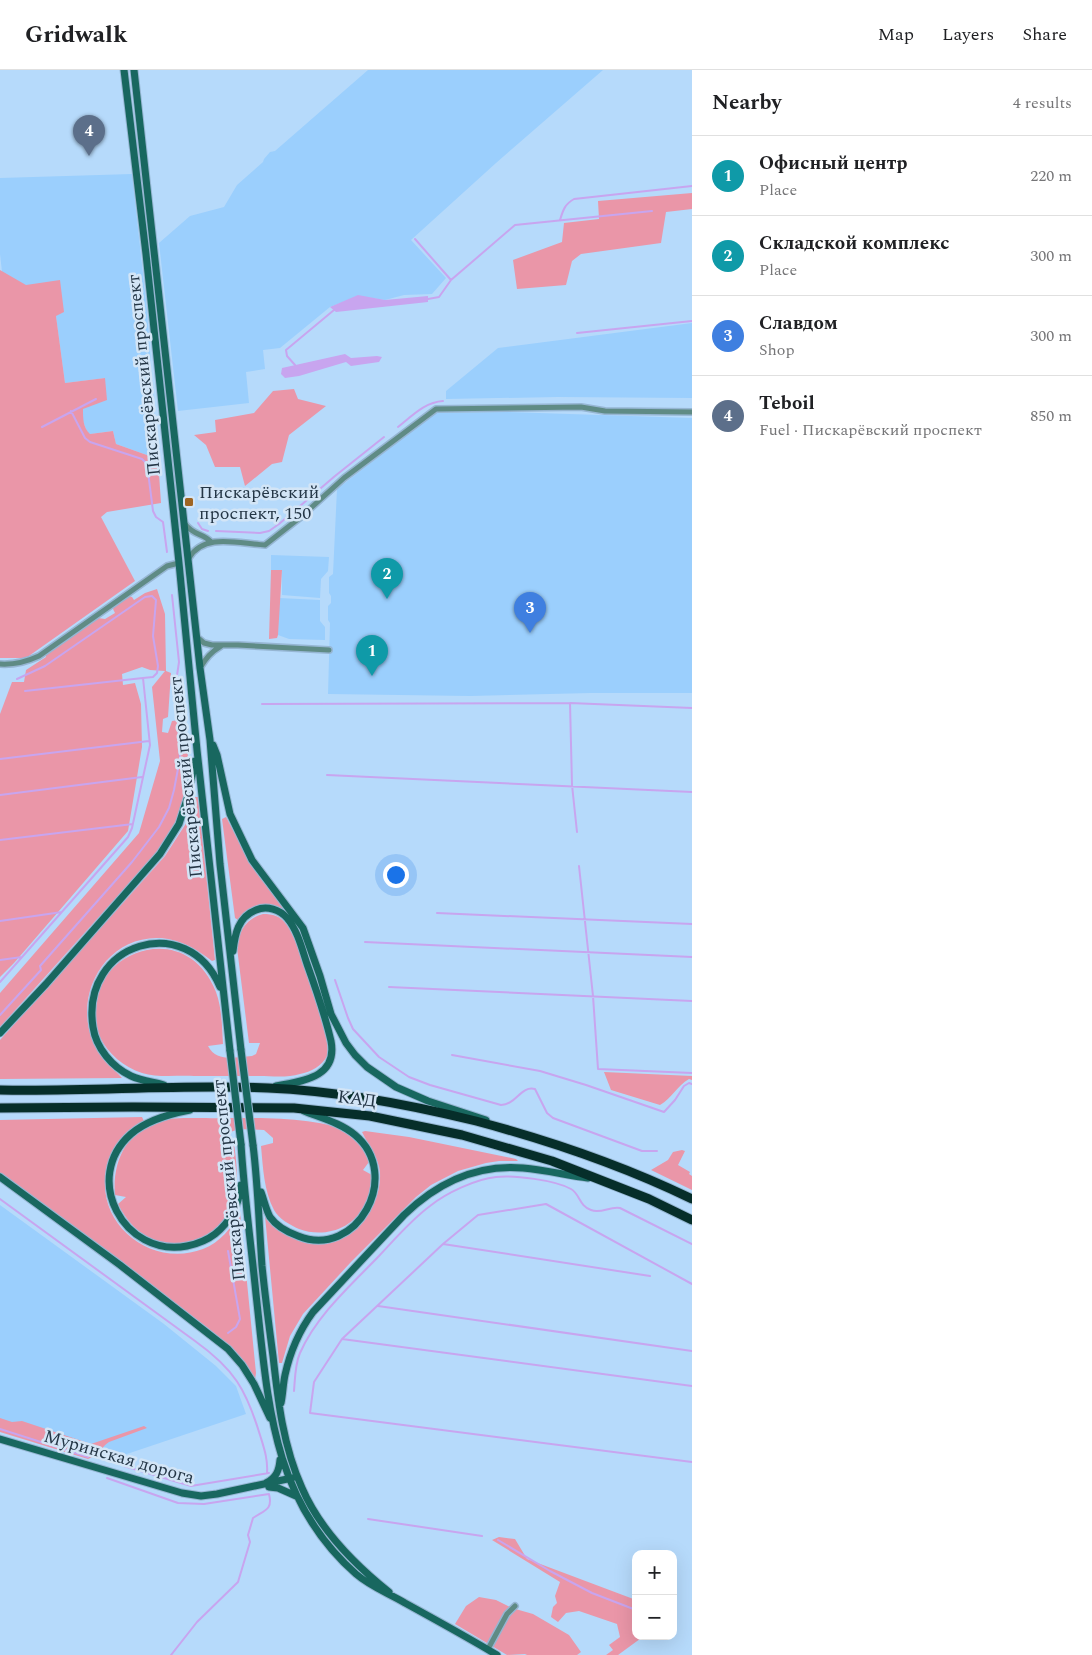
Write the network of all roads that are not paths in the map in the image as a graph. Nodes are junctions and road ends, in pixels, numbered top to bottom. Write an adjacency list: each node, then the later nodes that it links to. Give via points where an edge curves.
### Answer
1 (124, 70): 7 (main road, Пискарёвский проспект)
2 (134, 70): 4 (main road, Пискарёвский проспект)
3 (692, 412): 5 (street, via 605,411 581,407 436,409 344,478 265,545)
4 (185, 524): 5 (street); 6 (main road, Пискарёвский проспект)
5 (211, 542): 6 (street, via 197,547)
6 (189, 558): 8 (main road, Пискарёвский проспект)
7 (179, 563): 11 (street, via 167,566 39,656 12,665); 14 (main road, Пискарёвский проспект)
8 (197, 637): 9 (street, via 204,643); 12 (main road, Пискарёвский проспект)
9 (222, 646): 10 (street); 12 (street, via 205,658)
10 (329, 650)
11 (0, 664)
12 (200, 668): 13 (main road, Пискарёвский проспект)
13 (210, 740): 15 (main road, Пискарёвский проспект); 24 (main road, via 236,828 252,860 302,928 331,1014 355,1055 381,1078 412,1095)
14 (197, 750): 16 (main road, Пискарёвский проспект); 17 (main road, via 179,824 160,854)
15 (231, 961): 19 (main road, via 235,934 246,916 263,907 284,915 296,932 329,1031 333,1051 325,1070 306,1080); 28 (main road, Пискарёвский проспект, bridge)
16 (225, 1008): 18 (main road, via 215,974 204,961 178,946 160,943 137,947 116,958 106,968 92,1003 91,1017 100,1046 118,1068 131,1076); 25 (main road, Пискарёвский проспект, bridge)
17 (0, 1033)
18 (172, 1088): 19 (highway, КАД); 20 (highway, КАД)
19 (268, 1088): 24 (highway, КАД, via 398,1102)
20 (0, 1090)
21 (0, 1108): 22 (highway, КАД)
22 (198, 1108): 23 (highway, КАД); 25 (main road, via 155,1120 125,1140 113,1162 109,1183 118,1215 136,1233 155,1245 180,1247 202,1242 222,1228 232,1214 240,1198)
23 (294, 1108): 27 (highway, КАД, via 370,1116 462,1135 552,1161); 28 (main road, via 345,1127 363,1142 374,1169 374,1188 367,1210 347,1232 332,1239 304,1239 274,1222)
24 (523, 1134): 29 (highway, КАД, via 614,1164)
25 (242, 1172): 32 (main road, Пискарёвский проспект, via 267,1389)
26 (0, 1177): 32 (main road, via 228,1349 254,1384)
27 (601, 1180): 30 (highway, КАД); 31 (main road, via 529,1169 496,1168 459,1178 435,1189 404,1216 328,1295 300,1330 284,1375)
28 (258, 1184): 31 (main road, Пискарёвский проспект, via 262,1265)
29 (692, 1199)
30 (692, 1220)
31 (279, 1410): 35 (main road, Пискарёвский проспект)
32 (274, 1424): 34 (main road, Пискарёвский проспект)
33 (0, 1439): 37 (main road, Муринская дорога, via 182,1493 201,1496)
34 (281, 1454): 36 (main road, Пискарёвский проспект); 37 (main road, via 276,1476)
35 (297, 1477): 36 (main road, Муринская дорога); 39 (main road, via 309,1503 334,1538 368,1575)
36 (289, 1479): 37 (main road, Муринская дорога); 38 (main road)
37 (261, 1486): 38 (main road, via 278,1488)
38 (296, 1496): 39 (main road, via 318,1532 347,1566 368,1584)
39 (396, 1598): 41 (main road)
40 (515, 1606): 41 (street, via 507,1614)
41 (488, 1649): 42 (main road)
42 (497, 1655)

